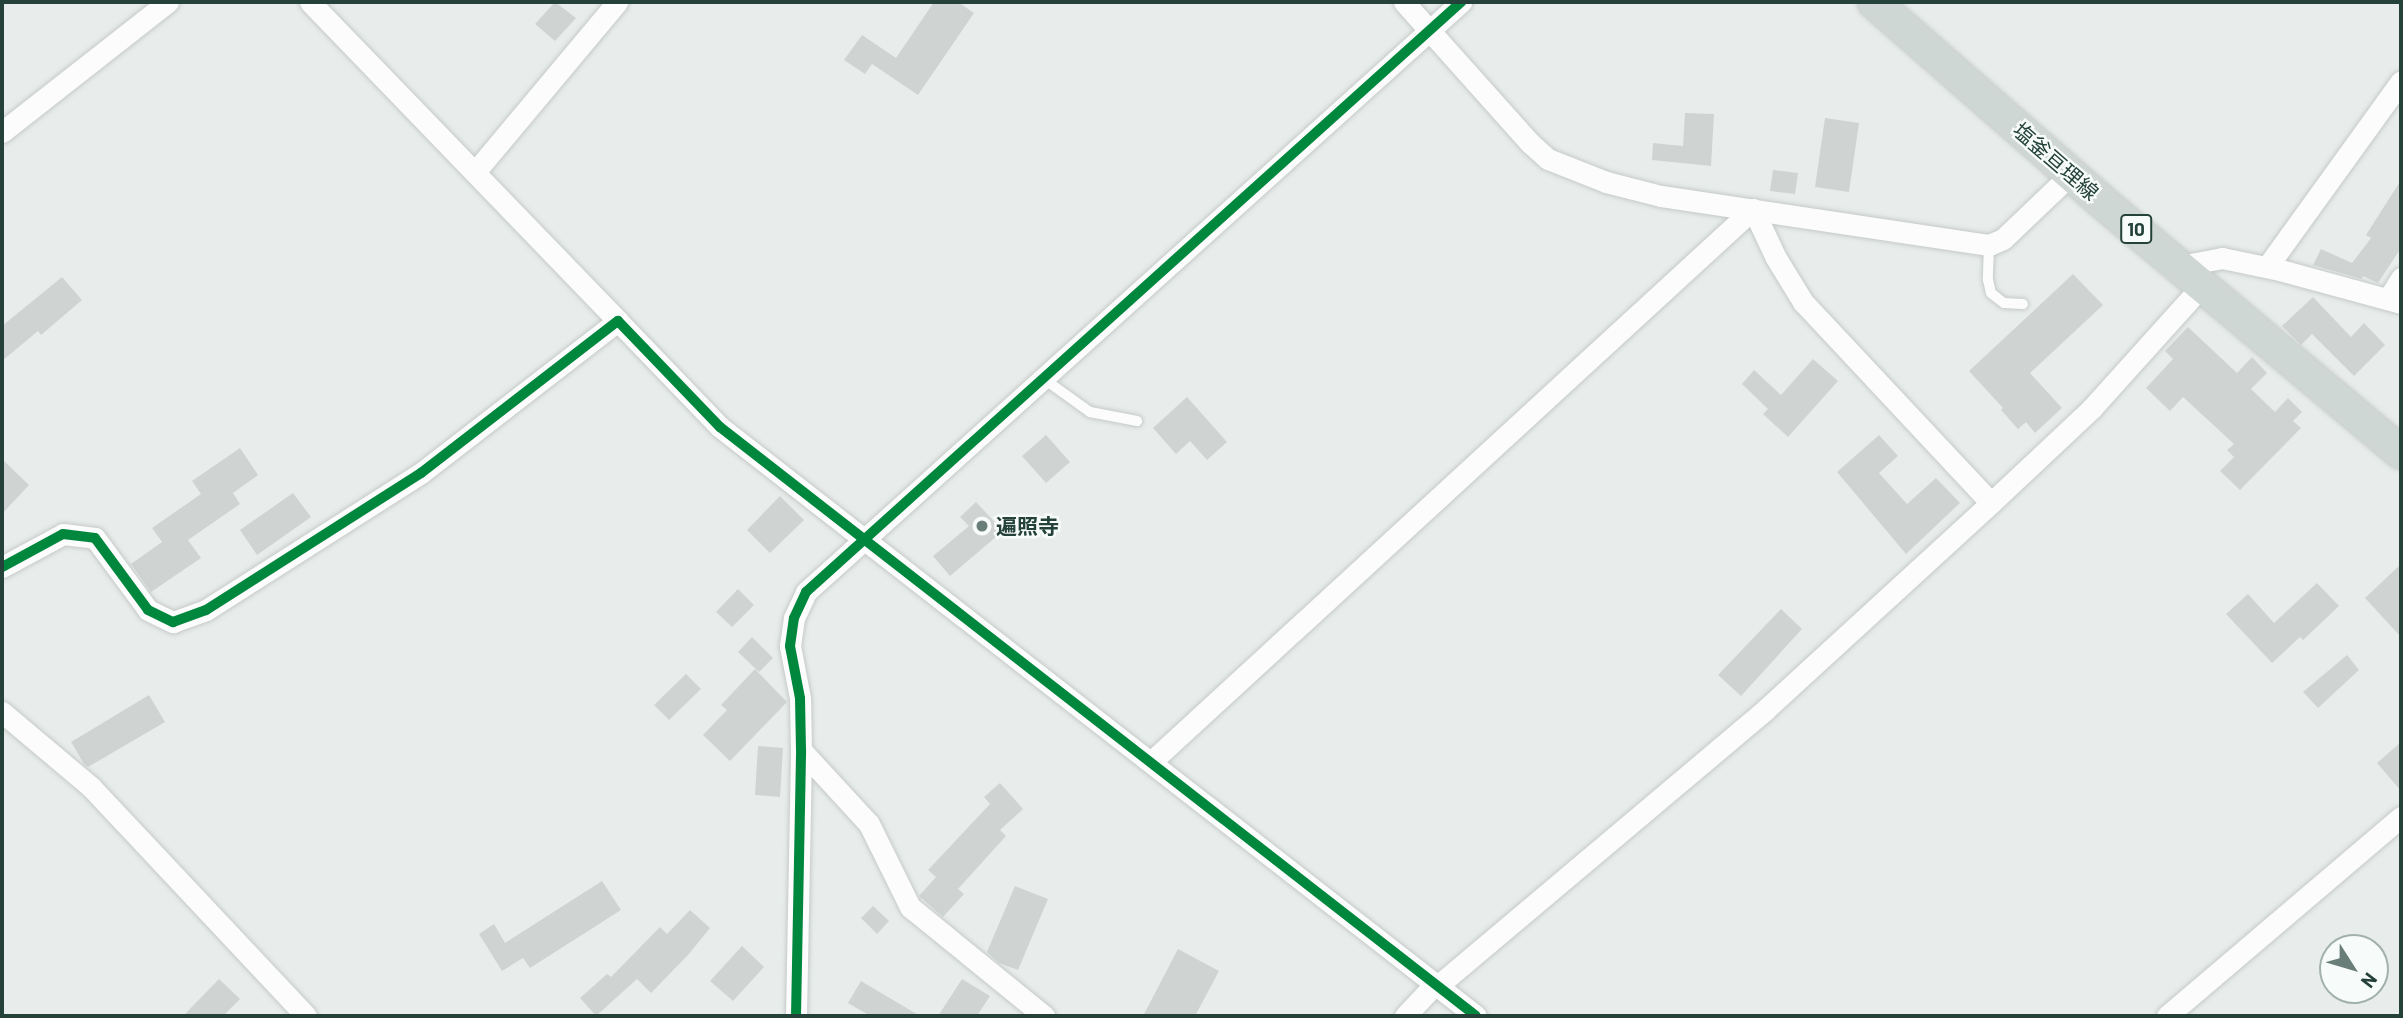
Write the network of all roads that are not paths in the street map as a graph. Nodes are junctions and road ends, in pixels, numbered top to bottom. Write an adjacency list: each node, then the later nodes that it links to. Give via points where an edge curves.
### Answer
1 (168, 2): 9 (street)
2 (310, 2): 10 (street)
3 (617, 2): 10 (street)
4 (1404, 2): 7 (street)
5 (1461, 2): 7 (street)
6 (1874, 2): 11 (main road, 塩釜亘理線 / 10)
7 (1430, 30): 12 (street, via 1548,159 1606,182 1661,196); 20 (street)
8 (2401, 81): 14 (street)
9 (2, 132)
10 (475, 172): 19 (street)
11 (2071, 174): 13 (street, via 2003,239); 15 (main road, 塩釜亘理線 / 10)
12 (1753, 209): 13 (street); 23 (street, via 1803,302); 28 (street)
13 (1989, 246): 18 (lane, via 1991,293 2004,303)
14 (2267, 267): 15 (street, via 2221,258); 17 (street)
15 (2191, 276): 22 (main road, 塩釜亘理線 / 10); 23 (street, via 2092,408)
16 (2401, 278): 17 (street)
17 (2395, 301)
18 (2022, 304)
19 (618, 321): 24 (street, via 720,427); 25 (street, via 421,474 206,610 173,622 148,611 95,538 63,534)
20 (1044, 379): 21 (lane, via 1090,412); 24 (street)
21 (1137, 421)
22 (2401, 453)
23 (1991, 503): 30 (street, via 1765,710)
24 (865, 539): 27 (street, via 806,592 794,618 790,646 800,698); 28 (street)
25 (2, 567)
26 (2, 712): 31 (street, via 91,787)
27 (801, 750): 32 (street); 33 (street, via 869,824 910,907)
28 (1152, 761): 30 (street)
29 (2401, 817): 36 (street)
30 (1436, 983): 34 (street); 35 (street)
31 (306, 1016)
32 (796, 1016)
33 (1044, 1016)
34 (1405, 1016)
35 (1476, 1016)
36 (2166, 1016)

